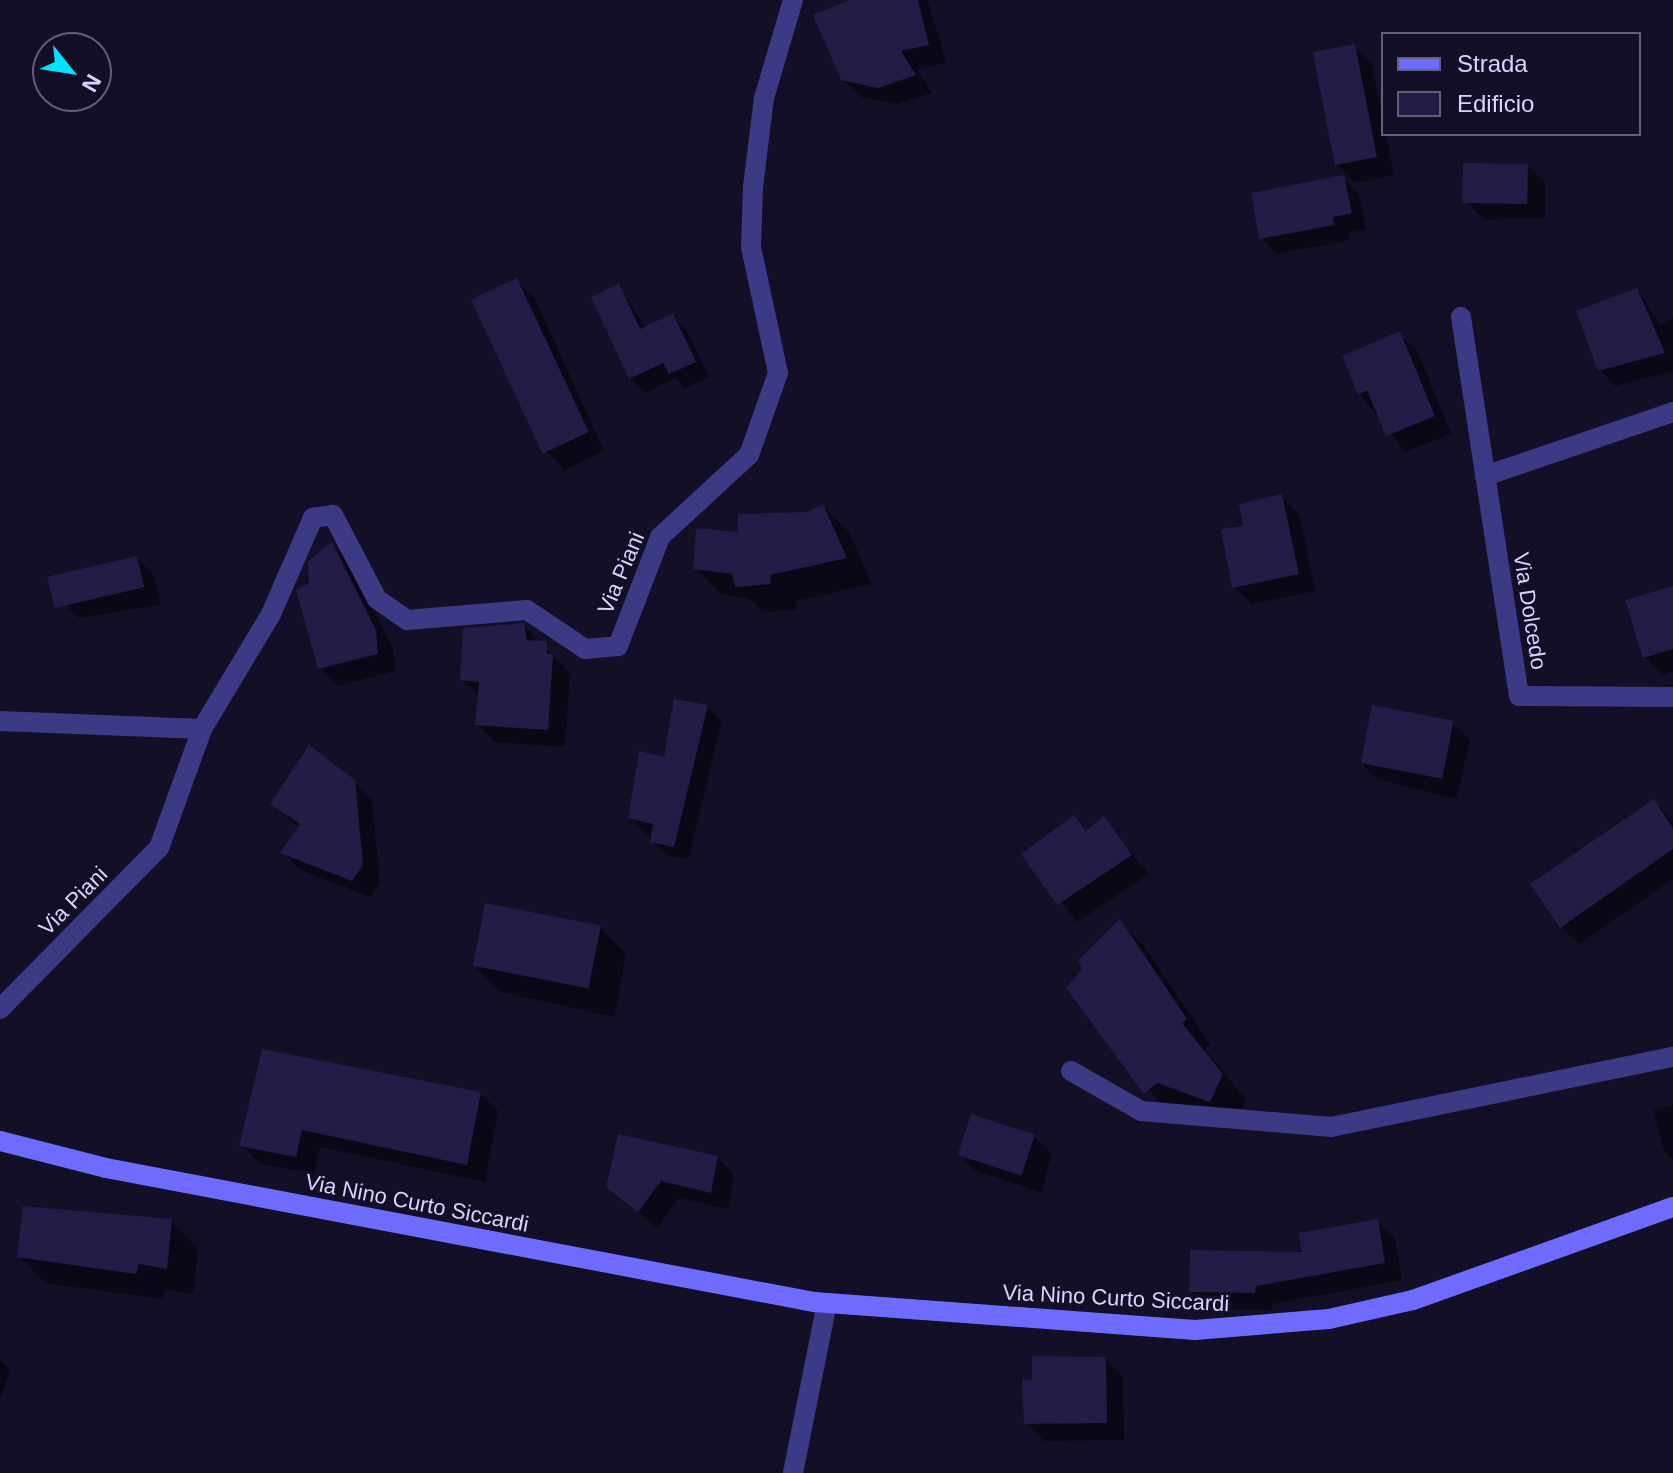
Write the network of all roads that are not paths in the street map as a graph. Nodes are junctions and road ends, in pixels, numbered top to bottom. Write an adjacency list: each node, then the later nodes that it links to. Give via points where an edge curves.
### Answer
1 (793, 0): 7 (street, Via Piani, via 764,98 753,187 751,247 778,373 749,455 660,537 618,646 585,649 527,610 407,620 377,599 333,515 313,518 271,614)
2 (1461, 317): 4 (street, Via Dolcedo)
3 (1673, 412): 4 (street)
4 (1485, 476): 5 (street, Via Dolcedo, via 1519,696)
5 (1673, 697)
6 (0, 721): 7 (street)
7 (202, 729): 8 (street, Via Piani, via 159,848)
8 (0, 1009)
9 (1673, 1057): 10 (street, via 1331,1127 1141,1111)
10 (1071, 1071)
11 (0, 1141): 13 (main road, Via Nino Curto Siccardi, via 106,1168)
12 (1673, 1207): 13 (main road, Via Nino Curto Siccardi, via 1413,1300 1255,1328 1195,1330)
13 (827, 1303): 14 (street)
14 (793, 1473)

